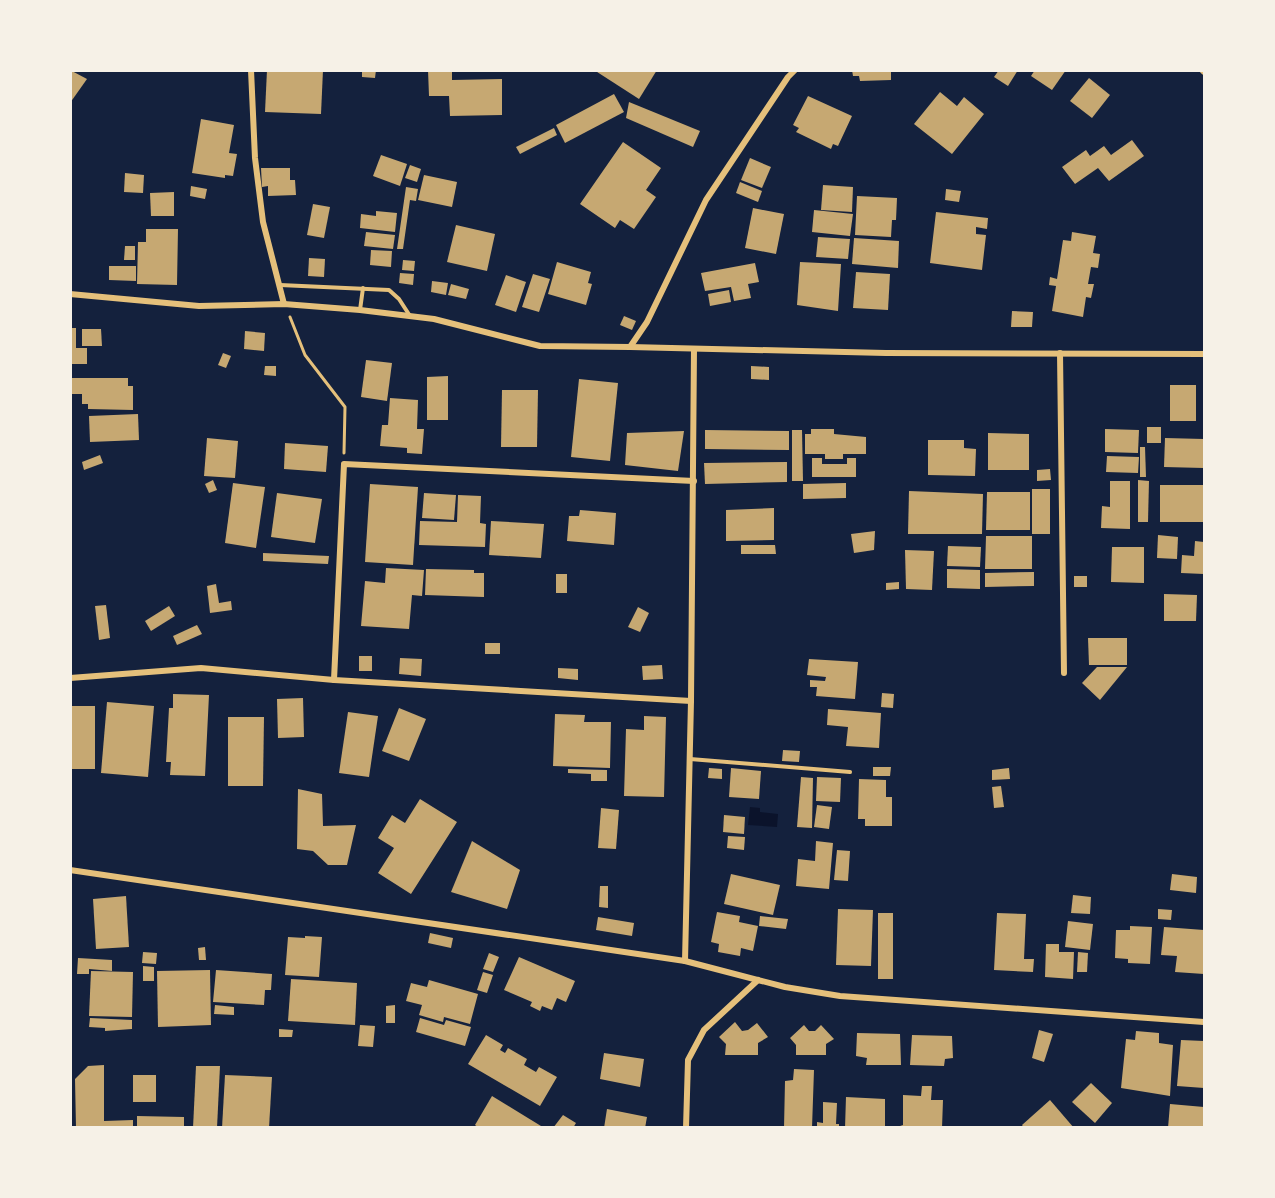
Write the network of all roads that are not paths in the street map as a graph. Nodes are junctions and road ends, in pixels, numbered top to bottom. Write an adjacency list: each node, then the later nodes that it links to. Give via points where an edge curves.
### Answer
1 (251, 70): 5 (street, via 262,222)
2 (780, 70): 4 (street)
3 (795, 70): 4 (street)
4 (788, 77): 11 (street, via 706,200 647,322)
5 (279, 285): 6 (lane); 8 (street)
6 (363, 288): 9 (lane); 10 (lane, via 389,290)
7 (70, 294): 8 (street, via 199,306)
8 (284, 304): 9 (street)
9 (360, 310): 10 (street)
10 (410, 316): 11 (street, via 540,346)
11 (630, 347): 12 (street)
12 (694, 349): 13 (street); 15 (street)
13 (1060, 353): 14 (street); 16 (street)
14 (1204, 354)
15 (694, 481): 18 (street, via 344,464); 19 (street)
16 (1064, 673)
17 (70, 678): 18 (street, via 201,668)
18 (334, 680): 19 (street)
19 (692, 700): 20 (street)
20 (689, 759): 21 (lane); 23 (street)
21 (850, 772)
22 (70, 870): 23 (street)
23 (686, 961): 24 (street)
24 (758, 980): 25 (street, via 840,996); 26 (street, via 704,1030 688,1060)
25 (1204, 1022)
26 (686, 1128)

